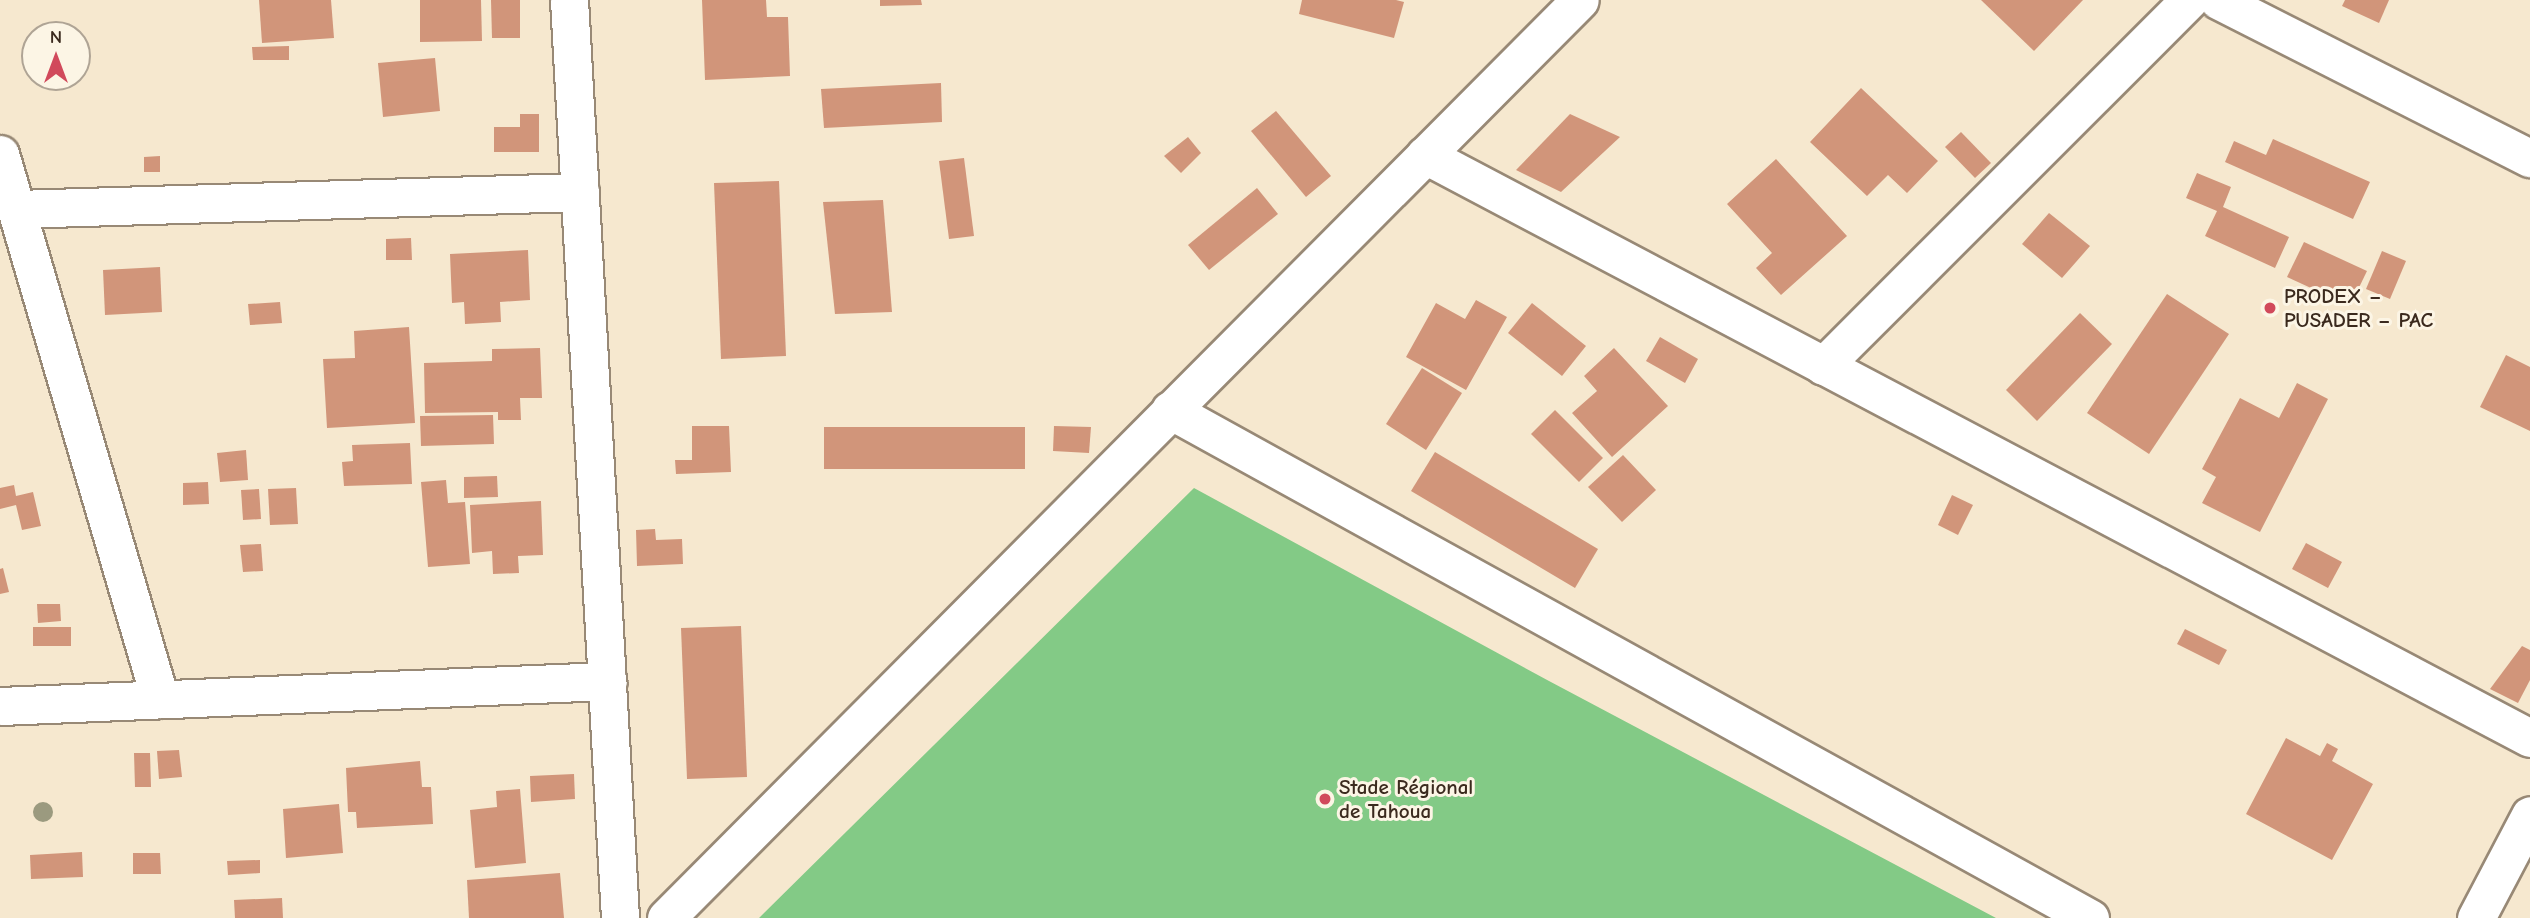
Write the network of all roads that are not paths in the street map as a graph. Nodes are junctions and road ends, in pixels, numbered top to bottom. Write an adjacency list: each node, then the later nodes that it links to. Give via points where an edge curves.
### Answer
1 (569, 0): 8 (street)
2 (1580, 0): 6 (street)
3 (2189, 0): 10 (street)
4 (2218, 0): 7 (street)
5 (0, 154): 9 (street)
6 (1425, 155): 10 (street); 11 (street)
7 (2530, 158)
8 (580, 192): 9 (street); 12 (street)
9 (16, 209): 13 (street)
10 (1823, 366): 15 (street)
11 (1170, 410): 18 (street); 19 (street)
12 (607, 681): 13 (street); 17 (street)
13 (160, 699): 14 (street)
14 (0, 706)
15 (2530, 738)
16 (2530, 815): 20 (street)
17 (620, 918)
18 (666, 918)
19 (2090, 918)
20 (2476, 918)

